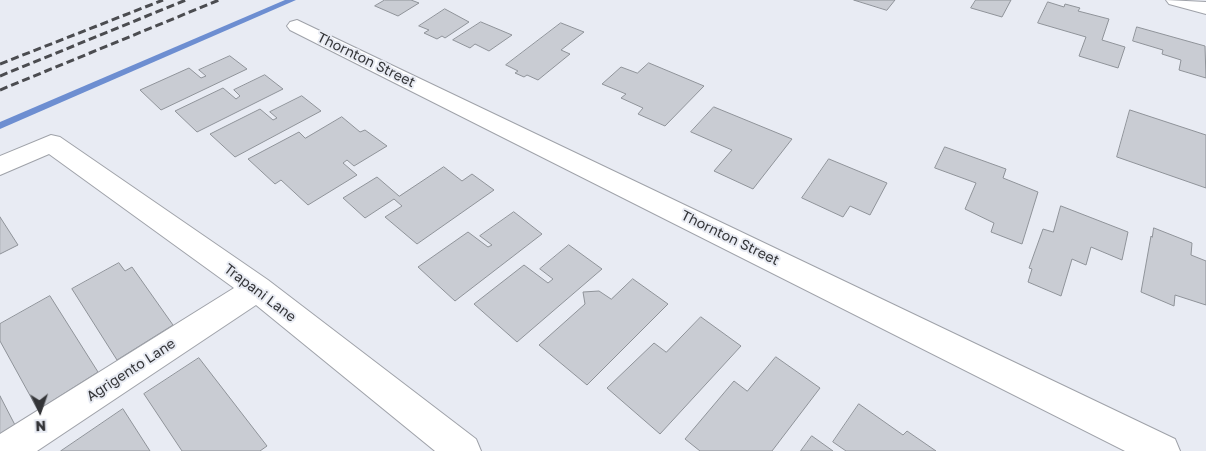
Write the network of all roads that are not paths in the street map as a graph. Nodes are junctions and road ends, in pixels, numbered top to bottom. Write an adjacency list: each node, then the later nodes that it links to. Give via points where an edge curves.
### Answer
1 (1176, 0): 2 (street)
2 (1206, 8)
3 (298, 26): 8 (street, Thornton Street)
4 (0, 166): 5 (street, Trapani Lane, via 51,142)
5 (256, 289): 6 (street, Agrigento Lane); 7 (street, Trapani Lane)
6 (6, 451)
7 (463, 451)
8 (1162, 451)

